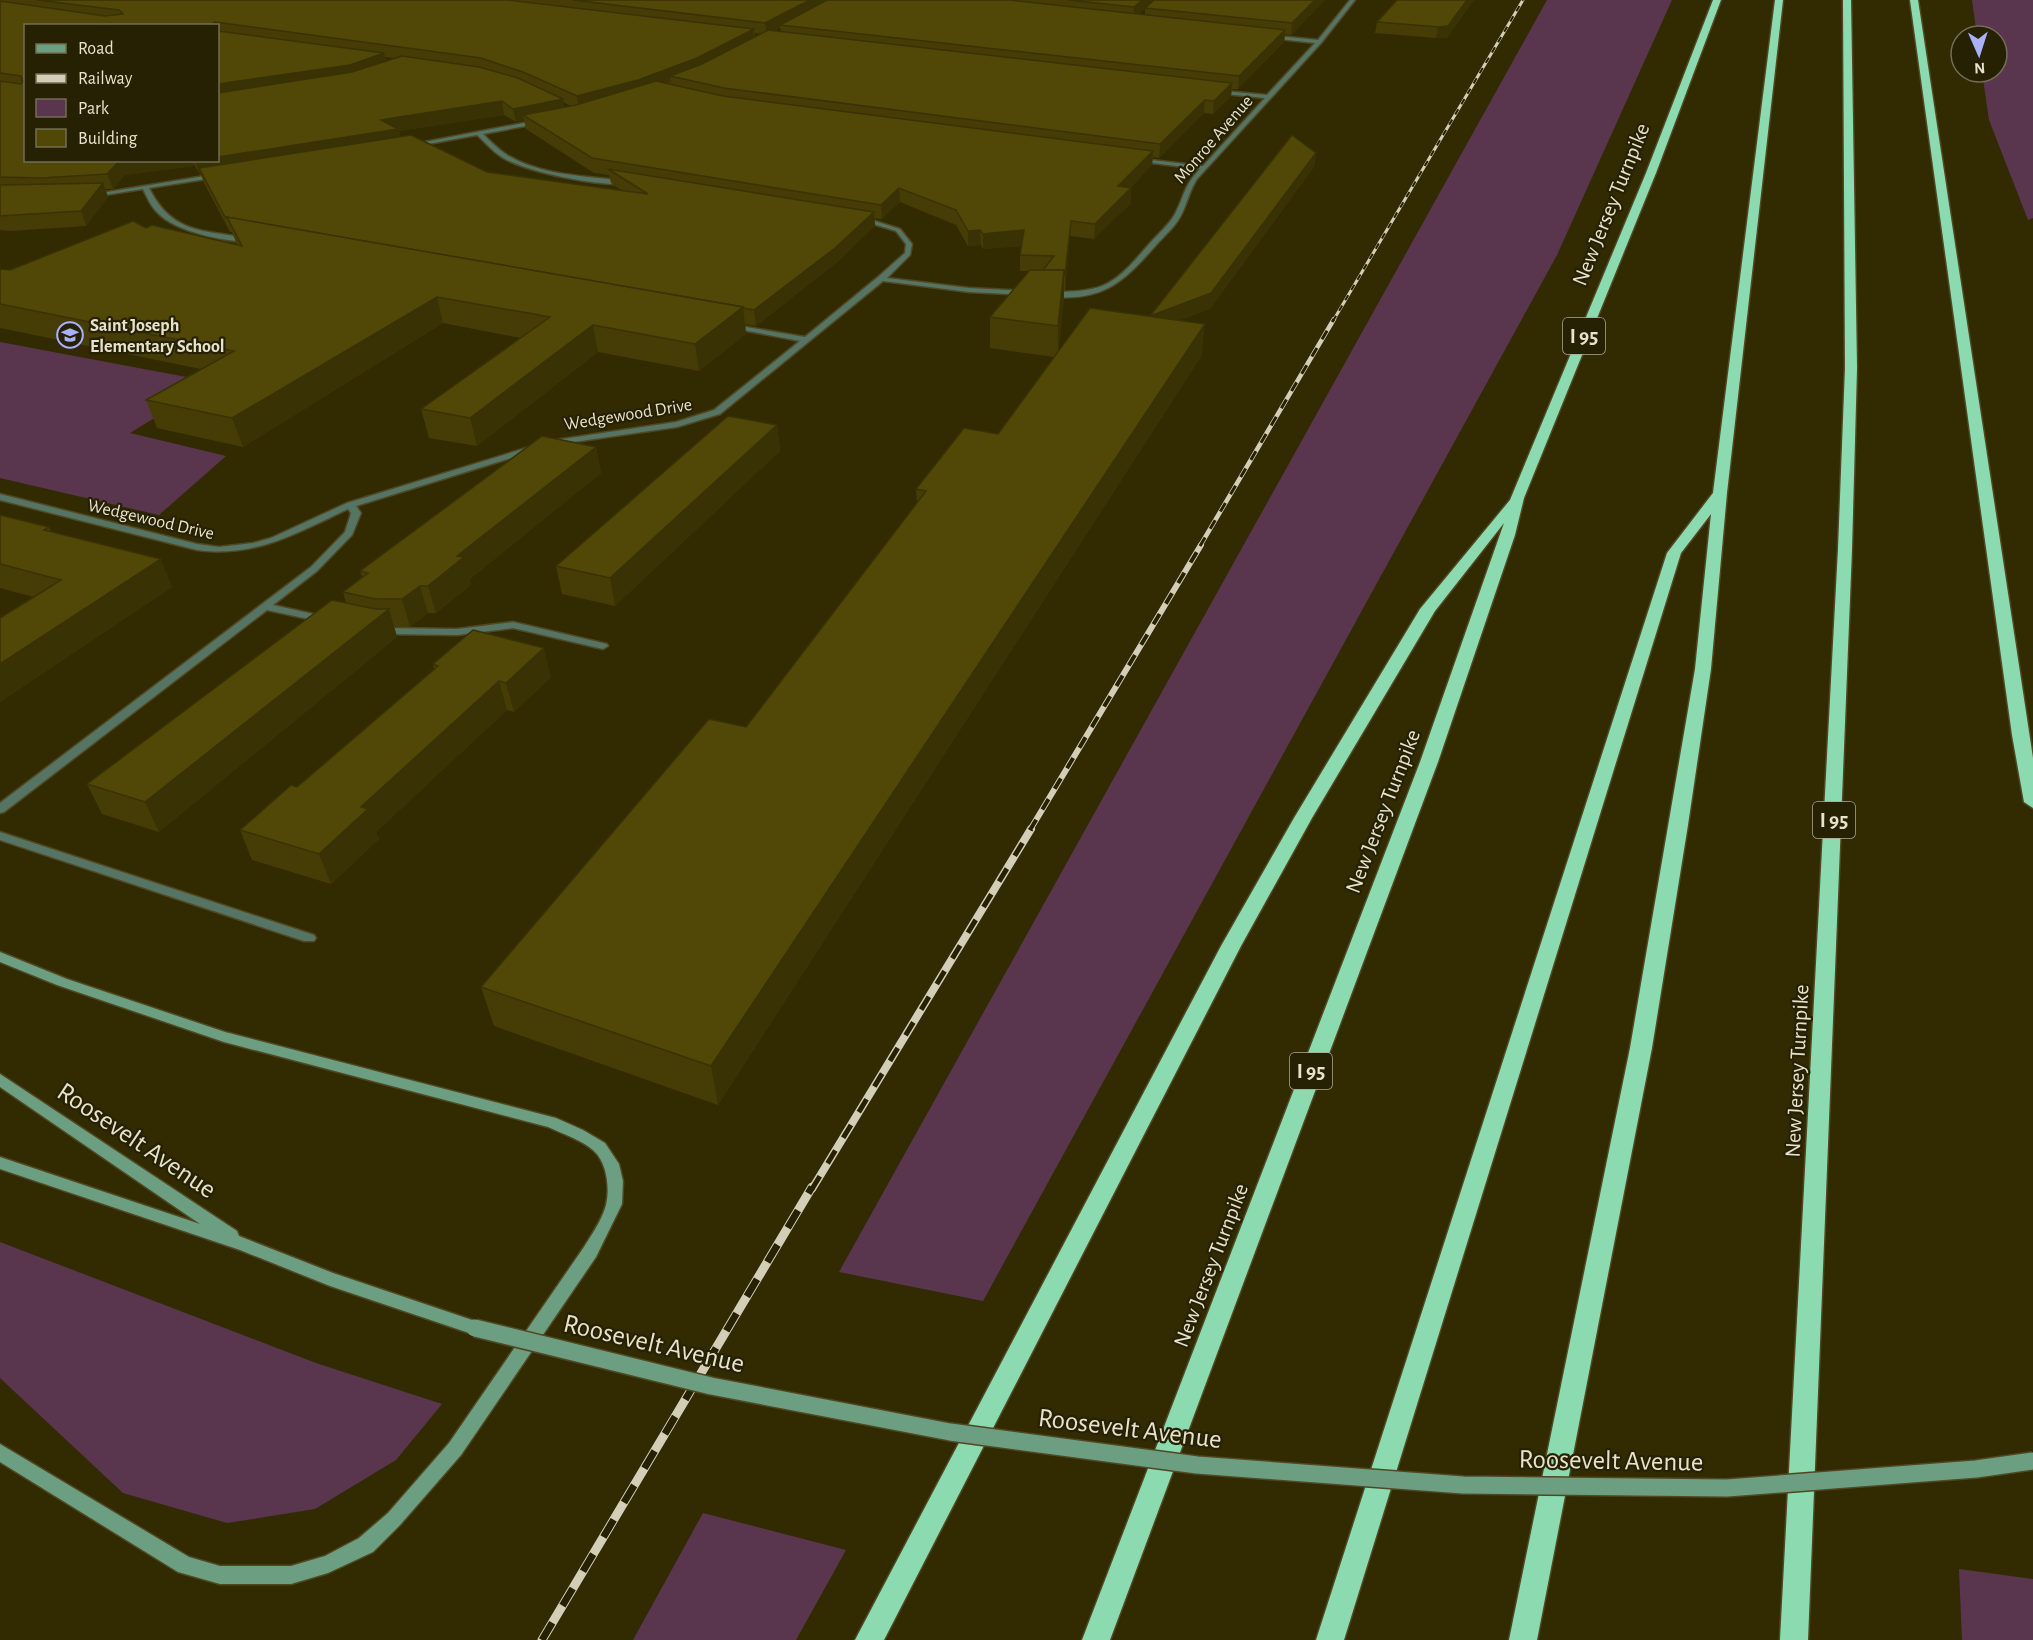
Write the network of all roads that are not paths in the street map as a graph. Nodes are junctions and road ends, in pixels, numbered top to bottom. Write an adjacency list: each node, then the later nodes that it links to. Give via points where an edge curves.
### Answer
1 (1353, 0): 7 (street, Monroe Avenue)
2 (1717, 0): 26 (highway, New Jersey Turnpike / I 95, via 1651,173)
3 (1779, 0): 24 (highway)
4 (1846, 0): 46 (highway, New Jersey Turnpike / I 95, via 1851,368 1846,527)
5 (1914, 0): 32 (highway, via 2018,724)
6 (1261, 35): 7 (street)
7 (1319, 42): 9 (street, Monroe Avenue)
8 (1211, 90): 9 (street)
9 (1269, 97): 14 (street, Monroe Avenue)
10 (545, 121): 11 (street)
11 (479, 134): 12 (street); 16 (street, via 507,158 524,164)
12 (398, 147)
13 (1129, 158): 14 (street)
14 (1204, 168): 21 (street, Monroe Avenue, via 1184,192 1172,223 1120,282 1100,291 978,291)
15 (226, 175): 17 (street)
16 (629, 184)
17 (146, 188): 18 (street); 20 (street, via 159,211 172,221 199,231)
18 (79, 196)
19 (851, 217): 21 (street, Wedgewood Drive, via 891,226 907,239 908,254)
20 (262, 243)
21 (880, 279): 23 (street, Wedgewood Drive)
22 (725, 325): 23 (street)
23 (803, 339): 27 (street, Wedgewood Drive, via 728,404 701,418 552,443)
24 (1720, 494): 44 (highway, via 1674,552); 45 (highway, via 1703,669 1641,1048)
25 (0, 497): 27 (street, Wedgewood Drive, via 219,550 274,540)
26 (1517, 498): 42 (highway, via 1428,609 1292,837 1220,967); 43 (highway, New Jersey Turnpike / I 95, via 1508,535 1429,762)
27 (350, 505): 28 (street, via 356,513 349,533)
28 (268, 607): 29 (street); 33 (street)
29 (337, 622)
30 (372, 629): 31 (street, via 453,632 513,625)
31 (603, 646)
32 (2033, 801)
33 (0, 809)
34 (0, 836): 35 (street)
35 (309, 938)
36 (0, 957): 40 (main road, via 224,1037 551,1122 600,1147 611,1164 615,1181 614,1204 590,1252 454,1449 394,1519 366,1545 328,1564 291,1575 256,1577 220,1575 185,1565)
37 (0, 1080): 39 (main road, Roosevelt Avenue)
38 (0, 1163): 39 (main road, Roosevelt Avenue)
39 (244, 1245): 41 (main road, Roosevelt Avenue, bridge, via 475,1328 711,1386 939,1430 1197,1465 1463,1485 1727,1488)
40 (0, 1452)
41 (2033, 1461)
42 (869, 1640)
43 (1096, 1640)
44 (1330, 1640)
45 (1522, 1640)
46 (1794, 1640)

